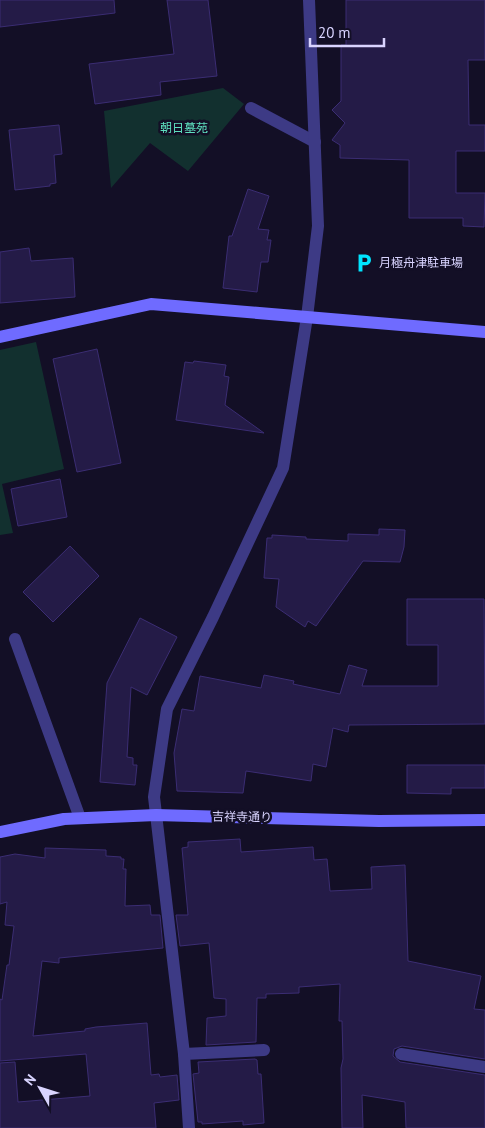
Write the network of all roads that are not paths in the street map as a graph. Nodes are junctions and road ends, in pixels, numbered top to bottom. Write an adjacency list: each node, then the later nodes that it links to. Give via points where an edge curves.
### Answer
1 (309, 0): 3 (street)
2 (251, 108): 3 (street)
3 (315, 142): 4 (street, via 318,226)
4 (307, 317): 5 (street); 6 (street, via 151,304); 8 (street, via 283,468 167,709 154,796)
5 (485, 332)
6 (0, 337)
7 (16, 639): 9 (street)
8 (156, 815): 9 (street, 吉祥寺通り); 10 (street, 吉祥寺通り); 13 (street)
9 (80, 818): 11 (street, 吉祥寺通り)
10 (485, 820)
11 (0, 832)
12 (264, 1050): 13 (street)
13 (184, 1054): 16 (street)
14 (401, 1054): 15 (street)
15 (485, 1067)
16 (189, 1128)

